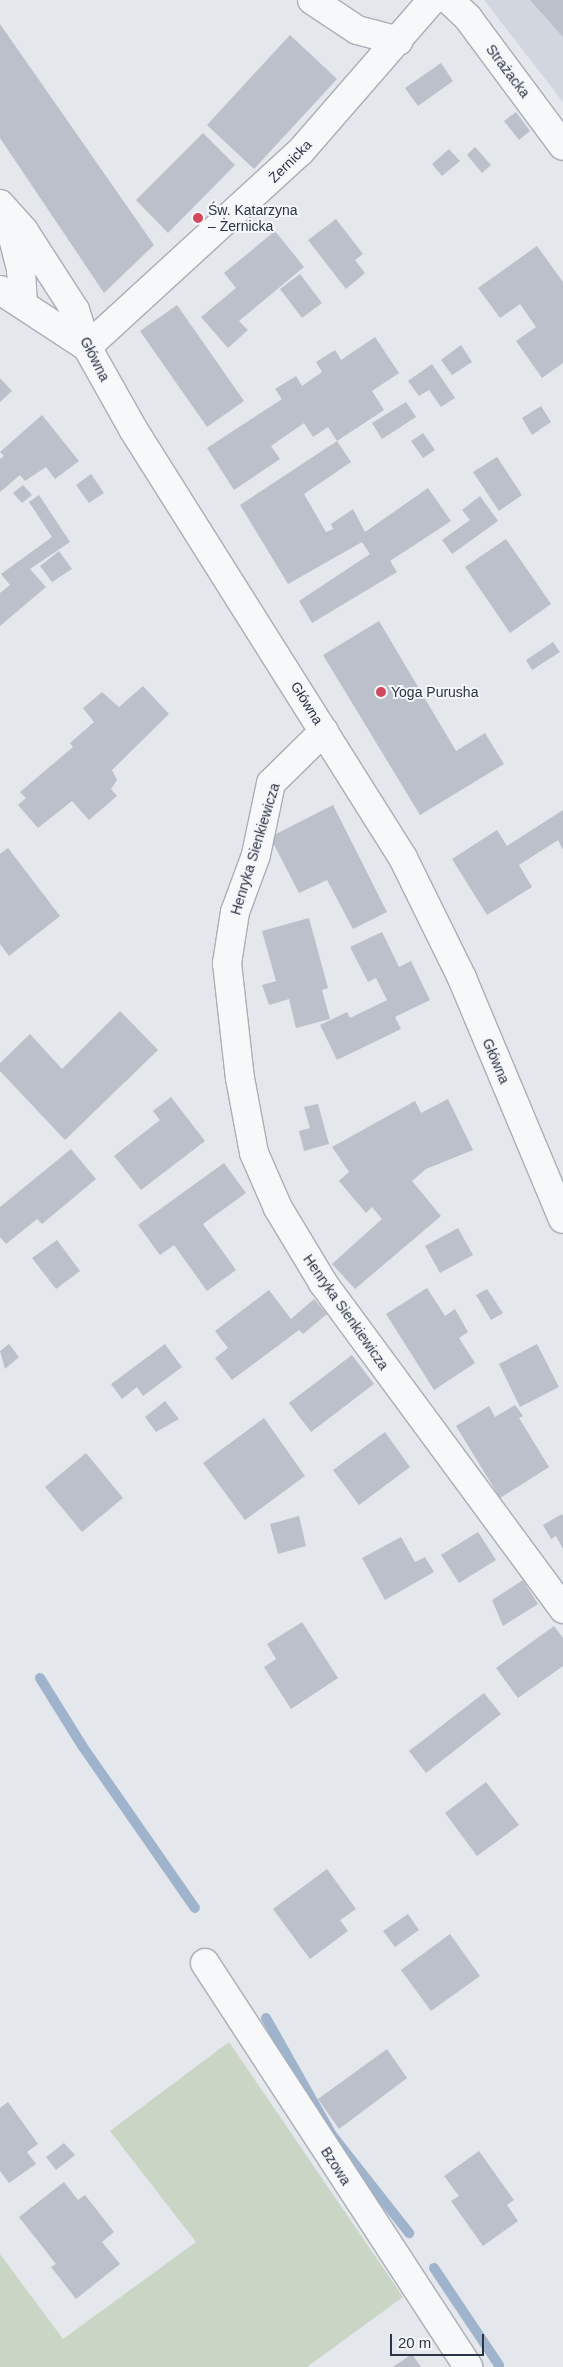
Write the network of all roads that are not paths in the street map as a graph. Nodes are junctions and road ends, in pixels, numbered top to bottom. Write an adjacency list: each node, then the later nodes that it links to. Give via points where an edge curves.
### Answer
1 (312, 0): 4 (street, via 356,30)
2 (432, 0): 4 (street, Żernicka)
3 (448, 0): 5 (street, Strażacka, via 468,18)
4 (399, 41): 9 (street, Żernicka, via 300,152)
5 (563, 146)
6 (2, 218): 8 (street, Główna, via 21,269); 9 (street, Główna, via 24,231 75,310)
7 (0, 290): 8 (street)
8 (23, 305): 9 (street)
9 (87, 347): 10 (street, Główna, via 133,429)
10 (324, 731): 11 (street, Główna, via 403,858 462,978); 12 (street, Henryka Sienkiewicza, via 271,784 256,855 235,912 227,963 240,1078 254,1152 278,1208 323,1283)
11 (563, 1219)
12 (562, 1605)
13 (205, 1964): 14 (street, Bzowa)
14 (468, 2367)

